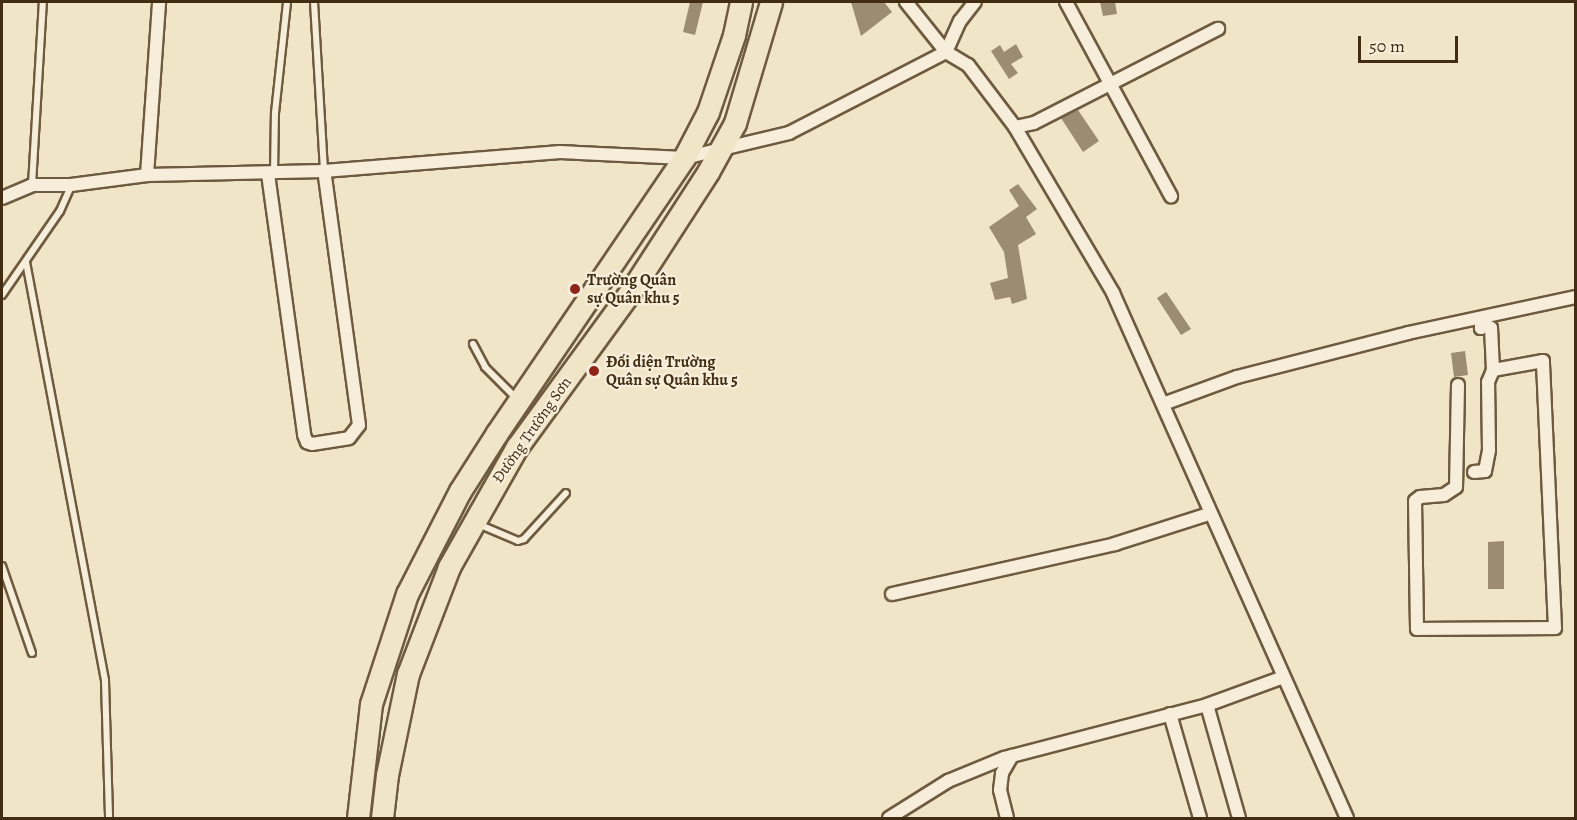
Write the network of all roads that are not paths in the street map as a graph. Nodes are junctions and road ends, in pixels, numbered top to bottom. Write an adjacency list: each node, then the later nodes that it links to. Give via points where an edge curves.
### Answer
1 (43, 2): 19 (lane)
2 (159, 2): 18 (street)
3 (287, 2): 17 (lane)
4 (315, 2): 16 (lane)
5 (741, 2): 15 (highway, Đường Trường Sơn, via 708,112)
6 (771, 2): 14 (highway, Đường Trường Sơn, via 735,123)
7 (906, 2): 11 (street)
8 (975, 2): 11 (street, via 960,21)
9 (1066, 2): 12 (street)
10 (1218, 29): 12 (street)
11 (946, 52): 13 (street, via 968,65); 14 (street, via 848,106 789,133)
12 (1109, 82): 13 (street, via 1034,123); 21 (street)
13 (1015, 127): 31 (street, via 1113,293)
14 (719, 152): 15 (street); 35 (highway, Đường Trường Sơn, via 633,288 517,447)
15 (684, 158): 16 (street, via 560,152); 30 (highway, Đường Trường Sơn)
16 (324, 171): 17 (street); 17 (street, via 359,425 349,438 312,444 304,435 276,249)
17 (271, 174): 18 (street)
18 (147, 175): 20 (street)
19 (32, 185): 20 (street); 22 (street)
20 (71, 185): 23 (lane, via 60,211)
21 (1171, 196)
22 (2, 198)
23 (26, 262): 24 (lane); 44 (lane, via 105,681)
24 (2, 295)
25 (1575, 297): 26 (street)
26 (1481, 318): 28 (street, via 1481,328 1491,328); 31 (street, via 1237,377)
27 (473, 344): 30 (lane, via 485,367)
28 (1494, 369): 29 (street, via 1543,361 1555,628 1417,629 1415,501 1444,495 1456,487); 32 (street, via 1488,382 1489,450 1485,471)
29 (1458, 386)
30 (518, 400): 45 (highway, Đường Trường Sơn, via 428,549 393,630 372,704)
31 (1163, 404): 34 (street)
32 (1474, 472)
33 (566, 493): 35 (lane, via 518,541)
34 (1209, 514): 38 (street, via 1115,544); 40 (street)
35 (472, 521): 46 (highway, Đường Trường Sơn, via 419,638 399,710)
36 (2, 566): 37 (lane)
37 (3, 575): 39 (lane)
38 (892, 594)
39 (32, 652)
40 (1281, 678): 41 (street); 51 (street)
41 (1207, 705): 42 (street); 50 (street)
42 (1170, 714): 43 (street); 49 (street)
43 (1012, 756): 47 (street, via 948,781); 48 (street, via 1002,773 1000,790)
44 (109, 819)
45 (358, 819)
46 (382, 819)
47 (889, 819)
48 (1007, 819)
49 (1200, 819)
50 (1239, 819)
51 (1347, 819)

